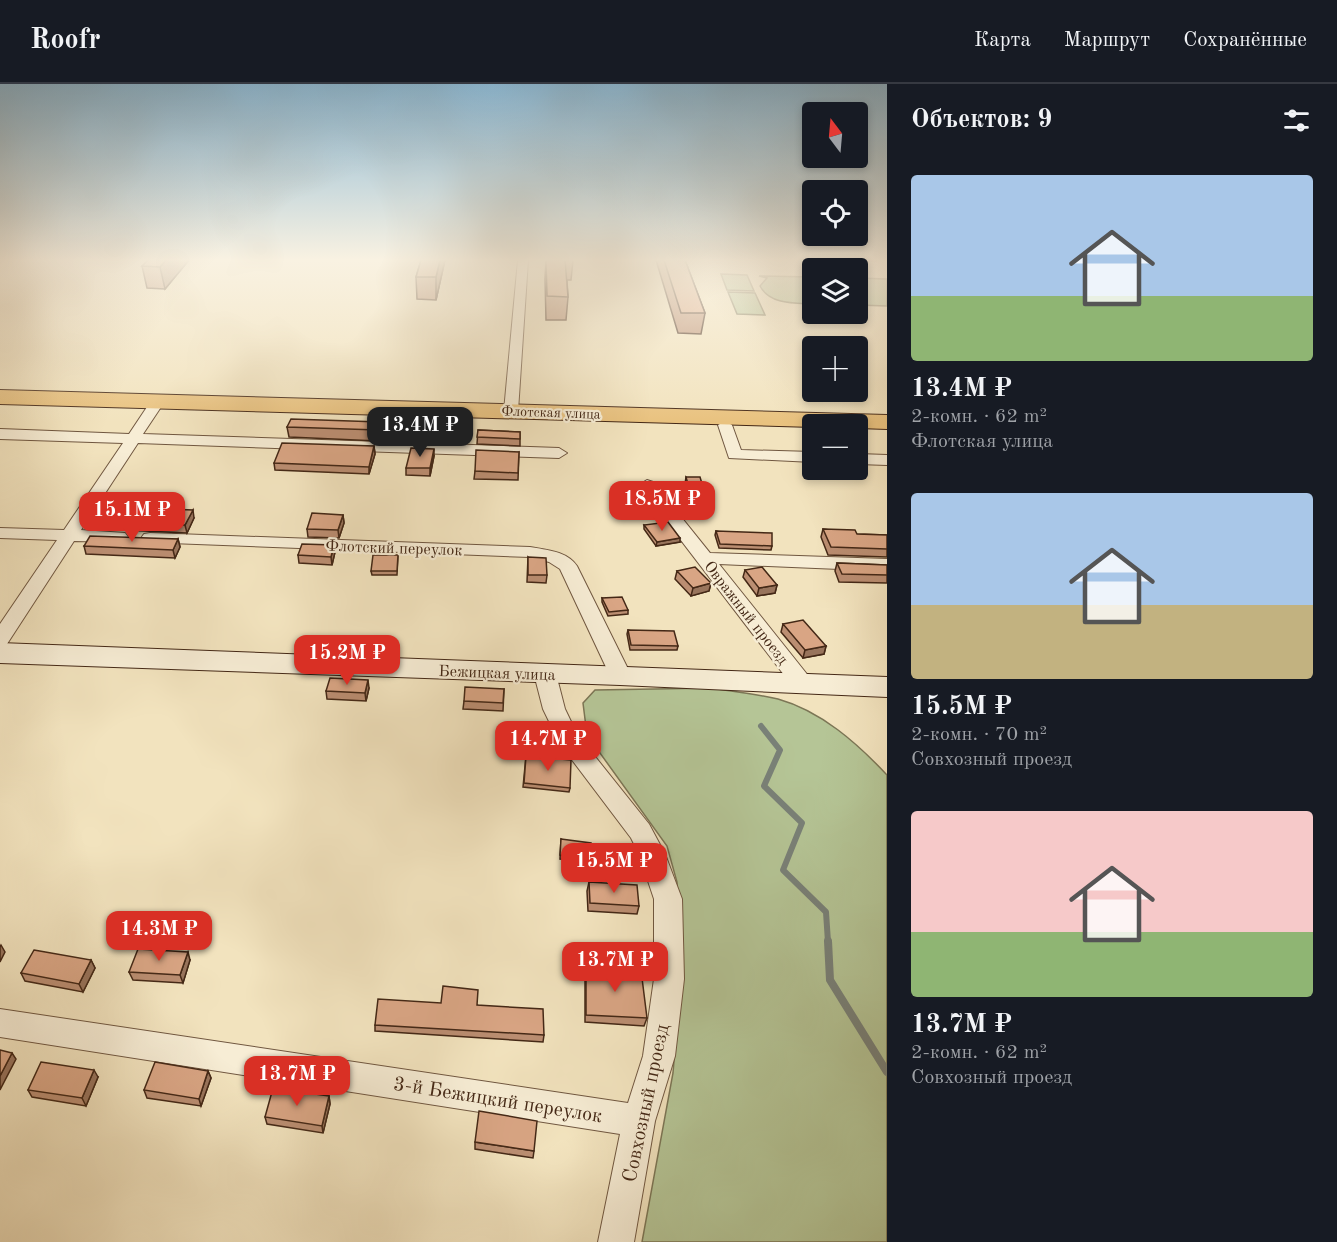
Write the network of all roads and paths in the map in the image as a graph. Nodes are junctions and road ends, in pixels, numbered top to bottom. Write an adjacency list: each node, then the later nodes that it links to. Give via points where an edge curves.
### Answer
1 (518, 314): 5 (street)
2 (0, 396): 5 (main road, Флотская улица)
3 (0, 403): 4 (main road, Флотская улица)
4 (154, 407): 7 (main road, Флотская улица); 12 (street)
5 (510, 411): 6 (main road, Флотская улица)
6 (887, 422)
7 (725, 425): 8 (main road, Флотская улица); 14 (street, via 735,455)
8 (802, 428)
9 (868, 429): 10 (main road)
10 (887, 430)
11 (0, 434): 12 (street)
12 (134, 437): 13 (street); 19 (street)
13 (559, 453)
14 (802, 457)
15 (868, 459): 16 (street)
16 (887, 460)
17 (647, 485): 20 (street, Овражный проезд)
18 (0, 532): 19 (street, Флотский переулок)
19 (69, 535): 22 (street); 25 (street, Флотский переулок, via 530,552 558,559 568,567)
20 (706, 558): 21 (street); 26 (street, Овражный проезд)
21 (887, 565)
22 (0, 639)
23 (0, 653): 24 (street, Бежицкая улица)
24 (545, 674): 25 (street, Бежицкая улица); 29 (street, Совхозный проезд, via 554,709 568,738 640,831 668,899 669,979 659,1056)
25 (620, 675): 26 (street, Бежицкая улица)
26 (802, 683): 27 (street, Бежицкая улица)
27 (887, 687)
28 (0, 1023): 29 (street, 3-й Бежицкий переулок)
29 (639, 1121): 30 (street, Совхозный проезд)
30 (615, 1242)

